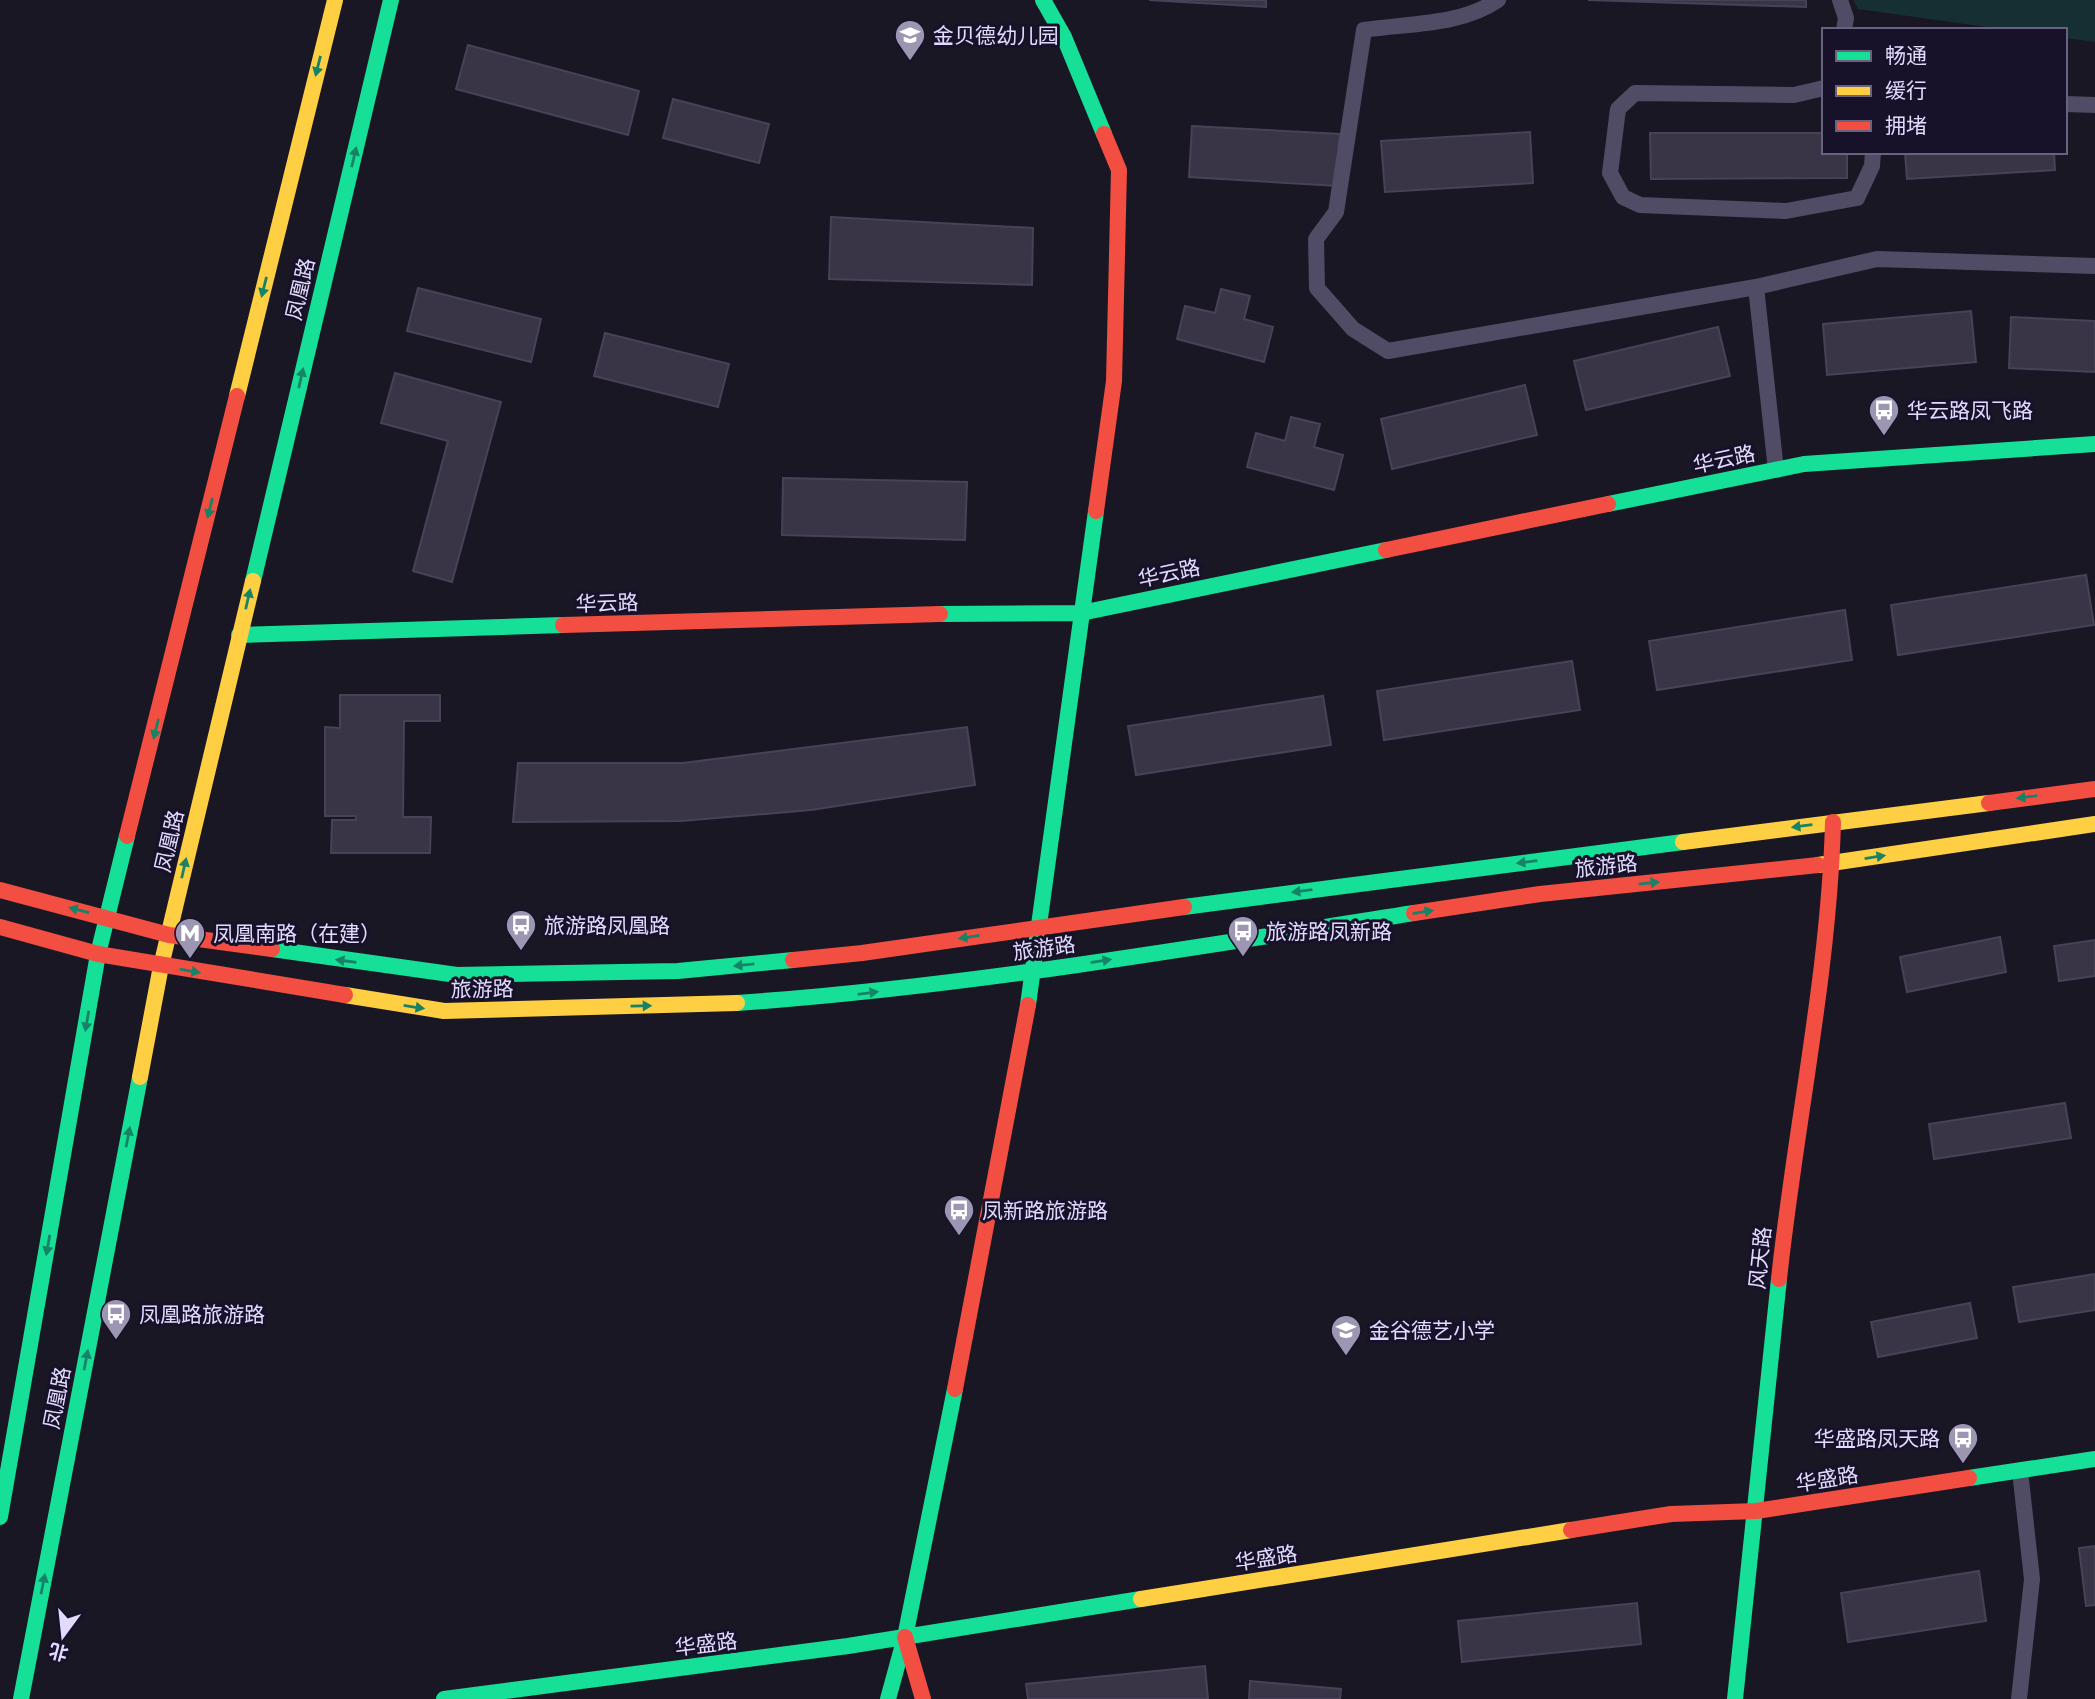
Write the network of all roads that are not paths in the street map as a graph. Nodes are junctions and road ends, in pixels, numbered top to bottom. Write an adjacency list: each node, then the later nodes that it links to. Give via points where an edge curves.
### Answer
1 (335, 0): 22 (main road, 凤凰路, one-way to 22)
2 (391, 0): 16 (main road, 凤凰路, one-way to 2)
3 (1043, 0): 15 (main road, via 1064,37 1119,170 1114,381)
4 (1498, 0): 12 (street, via 1485,9 1435,23 1364,30 1336,212 1316,239 1317,288 1353,329 1388,351)
5 (1840, 0): 6 (street)
6 (1844, 28)
7 (1822, 88): 10 (street, via 1794,95 1635,93 1618,108 1610,173 1623,197 1640,205 1786,211 1857,198)
8 (2067, 104): 9 (street)
9 (2095, 106)
10 (1873, 154)
11 (2095, 266): 12 (street, via 1877,260)
12 (1756, 287): 14 (street)
13 (2095, 444): 14 (main road, 华云路, via 1804,464)
14 (1776, 470): 15 (main road, 华云路)
15 (1081, 613): 16 (main road, 华云路); 23 (main road)
16 (239, 635): 25 (main road, 凤凰路, one-way to 16)
17 (2095, 789): 18 (main road, 旅游路, one-way to 18)
18 (1833, 822): 20 (main road, 风天路); 23 (main road, 旅游路, one-way to 23)
19 (2095, 824): 20 (main road, 旅游路, one-way to 19)
20 (1832, 864): 28 (main road, 旅游路, one-way to 20, via 1540,894); 31 (main road, 风天路, via 1813,1031 1789,1180)
21 (0, 890): 22 (main road, 旅游路, one-way to 21)
22 (110, 918): 25 (main road, 旅游路); 26 (main road, 凤凰路)
23 (1037, 926): 25 (main road, 旅游路, one-way to 25, via 862,953 678,971 457,975); 28 (main road)
24 (0, 927): 26 (main road, 旅游路)
25 (169, 935): 27 (main road, 凤凰路)
26 (99, 954): 27 (main road, 旅游路); 32 (main road, 凤凰路, one-way to 32)
27 (161, 966): 28 (main road, 旅游路, one-way to 28, via 444,1012 706,1005 837,996); 34 (main road, 凤凰路, one-way to 27)
28 (1034, 972): 33 (main road)
29 (2095, 1459): 30 (main road, 华盛路)
30 (2020, 1471): 31 (main road, 华盛路); 39 (street, via 2032,1579)
31 (1756, 1511): 33 (main road, 华盛路, via 1671,1514); 38 (main road, 风天路)
32 (0, 1517)
33 (905, 1637): 35 (main road, 华盛路); 36 (main road); 37 (main road)
34 (21, 1699)
35 (444, 1699)
36 (888, 1699)
37 (923, 1699)
38 (1735, 1699)
39 (2019, 1699)

